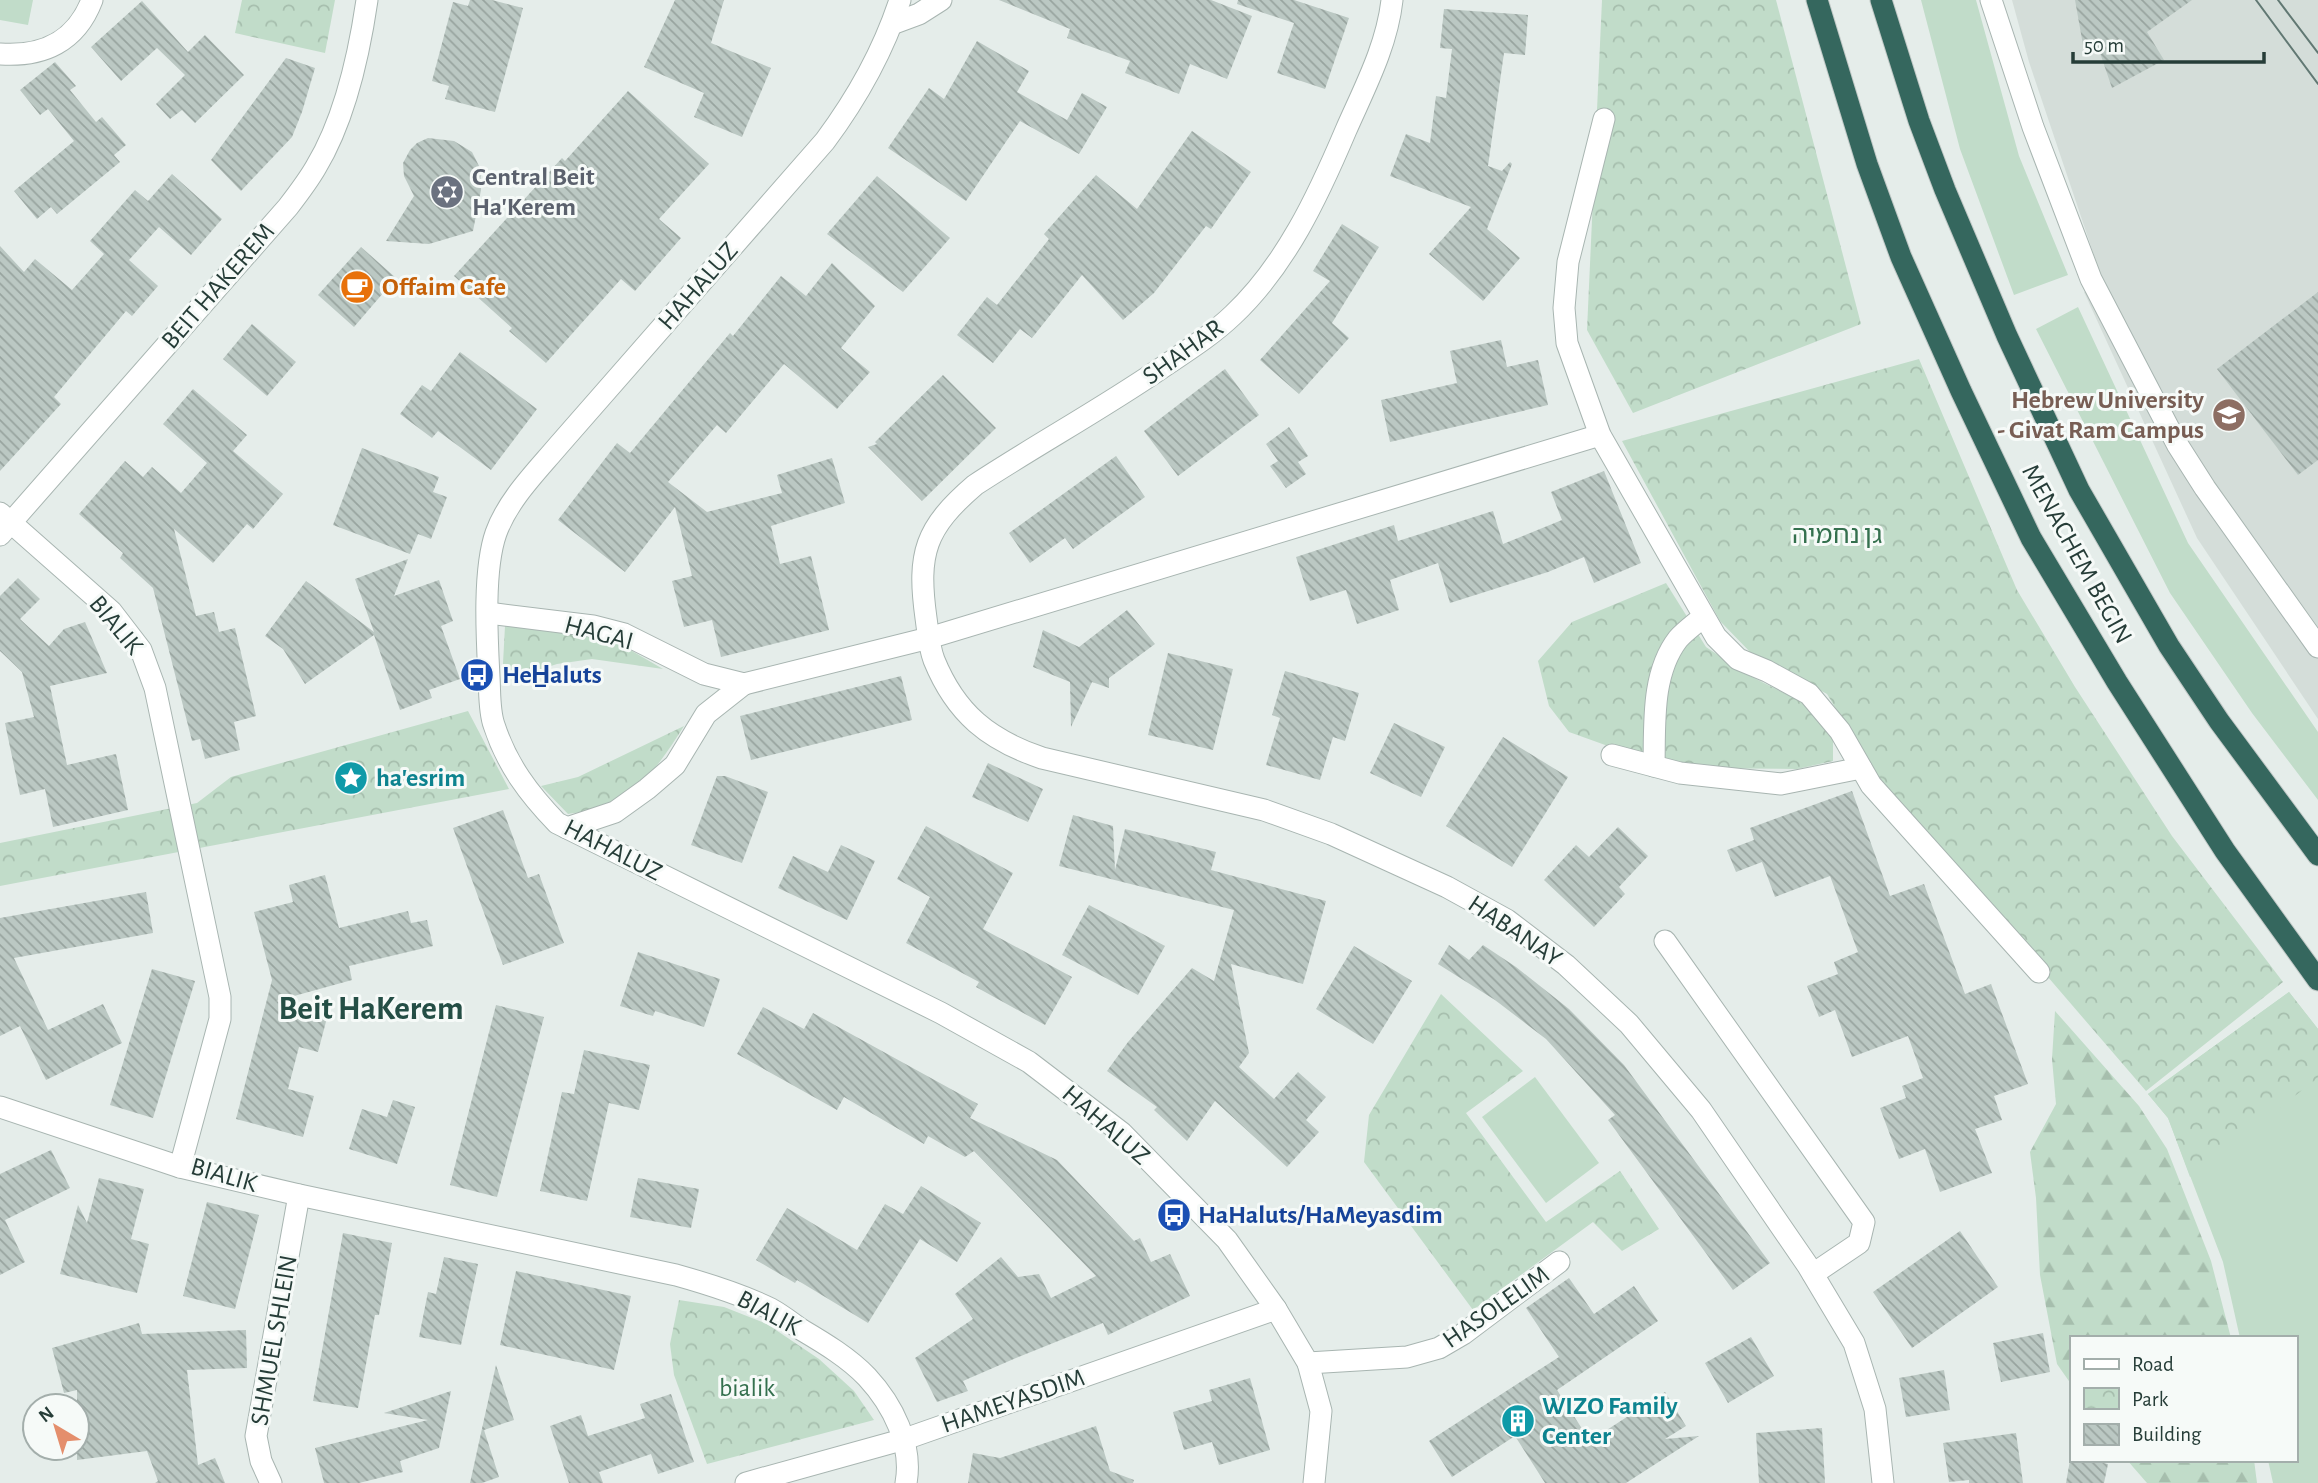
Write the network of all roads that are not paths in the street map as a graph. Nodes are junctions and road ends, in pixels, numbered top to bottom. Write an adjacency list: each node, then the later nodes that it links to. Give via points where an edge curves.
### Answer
1 (92, 0): 10 (street, via 87,14 56,46 39,52)
2 (367, 0): 13 (street, BEIT HAKEREM, via 342,110 309,179)
3 (900, 0): 9 (street, HAHALUZ)
4 (941, 0): 9 (street)
5 (1392, 0): 16 (street, SHAHAR, via 1374,66 1331,165 1313,204 1271,271 1234,315 1200,342 960,498 927,546 921,584)
6 (1817, 0): 26 (highway, MENACHEM BEGIN, via 1901,257 2031,538 2225,851)
7 (1881, 0): 23 (highway, MENACHEM BEGIN, via 1945,190 2007,337 2080,490 2169,646)
8 (1991, 0): 17 (street, via 2091,279 2177,444)
9 (892, 24): 14 (street, HAHALUZ, via 861,89 825,141 519,493 495,534)
10 (0, 54)
11 (1604, 119): 12 (street, via 1568,262 1564,308 1567,344)
12 (1600, 435): 15 (street); 16 (street, HAGAI)
13 (4, 523): 28 (street, BIALIK, via 111,611 141,650 155,688 220,997 220,1019)
14 (488, 612): 18 (street, HAGAI, via 624,634 704,674); 22 (street, HAHALUZ, via 493,724 530,796 557,824)
15 (1703, 617): 20 (street, via 1678,639 1664,668 1655,704); 21 (street, via 1738,659 1809,694 1840,731)
16 (929, 638): 18 (street, HAGAI); 31 (street, HABANAY, via 933,658 961,706 994,738 1018,750 1265,810 1401,865 1507,920 1566,965 1629,1024 1701,1110)
17 (2318, 648)
18 (744, 684): 22 (street, HAGAI, via 706,714 675,765 647,789 615,812)
19 (1612, 755): 20 (street)
20 (1654, 766): 21 (street, via 1781,784)
21 (1861, 768): 25 (street, via 1871,785)
22 (567, 828): 32 (street, HAHALUZ, via 941,1013 1029,1062 1122,1133 1227,1240)
23 (2318, 855)
24 (1665, 941): 31 (street, via 1864,1222 1859,1243)
25 (2039, 972)
26 (2318, 980)
27 (3, 1109): 28 (street)
28 (180, 1167): 29 (street, BIALIK)
29 (299, 1195): 34 (street, BIALIK, via 721,1288 771,1309 866,1376 884,1398); 35 (street, SHMUEL SHLEIN, via 256,1436)
30 (1559, 1262): 33 (street, HASOLELIM, via 1439,1348 1407,1357)
31 (1813, 1275): 39 (street, HABANAY, via 1854,1343 1875,1409)
32 (1276, 1309): 33 (street, HAHALUZ); 34 (street, HAMEYASDIM)
33 (1308, 1363): 38 (street, HAHALUZ, via 1321,1411)
34 (905, 1439): 36 (street, HAMEYASDIM); 37 (street)
35 (271, 1483)
36 (746, 1483)
37 (906, 1483)
38 (1314, 1483)
39 (1883, 1483)

